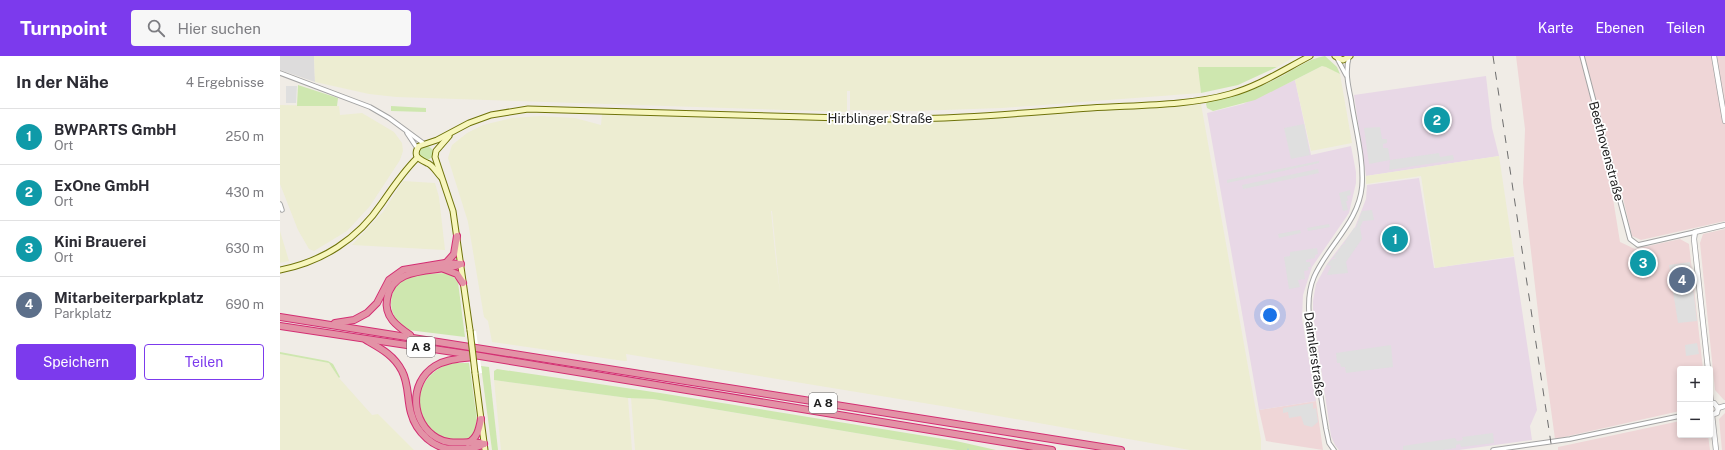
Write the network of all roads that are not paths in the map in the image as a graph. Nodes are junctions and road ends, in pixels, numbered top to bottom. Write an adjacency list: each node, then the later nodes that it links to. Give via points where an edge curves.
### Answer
1 (1310, 56): 7 (main road, Hirblinger Straße)
2 (1313, 56): 7 (main road, Hirblinger Straße)
3 (1582, 56): 23 (street, Beethovenstraße, via 1630,239 1638,245)
4 (1714, 56): 10 (street)
5 (1336, 57): 6 (main road, via 1343,60); 9 (street, Daimlerstraße)
6 (1349, 57): 9 (street, Daimlerstraße)
7 (1303, 60): 12 (main road, Hirblinger Straße, via 1264,81 1229,94 1147,104 916,120 528,109 491,115)
8 (280, 73): 11 (street, via 370,107)
9 (1347, 78): 47 (street, Daimlerstraße, via 1362,169 1360,195 1351,220 1320,264 1309,302 1312,341 1326,430 1329,443)
10 (1725, 121)
11 (404, 129): 13 (street); 14 (street)
12 (452, 132): 13 (main road, Hirblinger Straße); 15 (main road)
13 (426, 143): 14 (main road); 15 (main road)
14 (417, 148): 17 (main road)
15 (436, 150): 16 (main road)
16 (434, 157): 18 (main road); 19 (main road)
17 (417, 158): 18 (main road); 27 (main road, via 396,180 382,204 364,226 341,246 305,264)
18 (428, 162): 19 (main road)
19 (441, 177): 24 (main road, via 450,198)
20 (280, 204): 21 (street)
21 (282, 210)
22 (1725, 225): 23 (street)
23 (1694, 232): 35 (street)
24 (457, 236): 25 (main road); 26 (highway, via 454,254)
25 (461, 264): 26 (highway); 28 (main road)
26 (444, 266): 28 (highway, via 457,274); 30 (highway, via 411,268 399,272 389,280 377,303 368,313 350,321); 32 (highway, via 402,277 389,290 386,304 389,315)
27 (280, 270)
28 (463, 283): 41 (main road, bridge)
29 (280, 317): 30 (highway, A 8)
30 (323, 324): 32 (highway, A 8)
31 (280, 326): 33 (highway, A 8)
32 (412, 336): 46 (highway, A 8)
33 (362, 338): 34 (highway, A 8); 44 (highway, via 390,354 397,362 408,386 413,419 425,438 448,450)
34 (480, 356): 44 (highway, via 434,366 423,377 416,394 418,415 428,432 443,441); 45 (highway, A 8)
35 (1708, 366)
36 (1713, 404): 38 (street)
37 (1725, 406): 38 (street)
38 (1718, 408): 39 (street, via 1717,413)
39 (1713, 414)
40 (1677, 417): 48 (street, via 1570,439)
41 (481, 419): 43 (main road); 44 (highway, via 477,435)
42 (1713, 429): 49 (street)
43 (485, 447): 44 (highway)
44 (467, 448)
45 (1052, 450)
46 (1121, 450)
47 (1334, 450)
48 (1493, 450)
49 (1716, 450)

